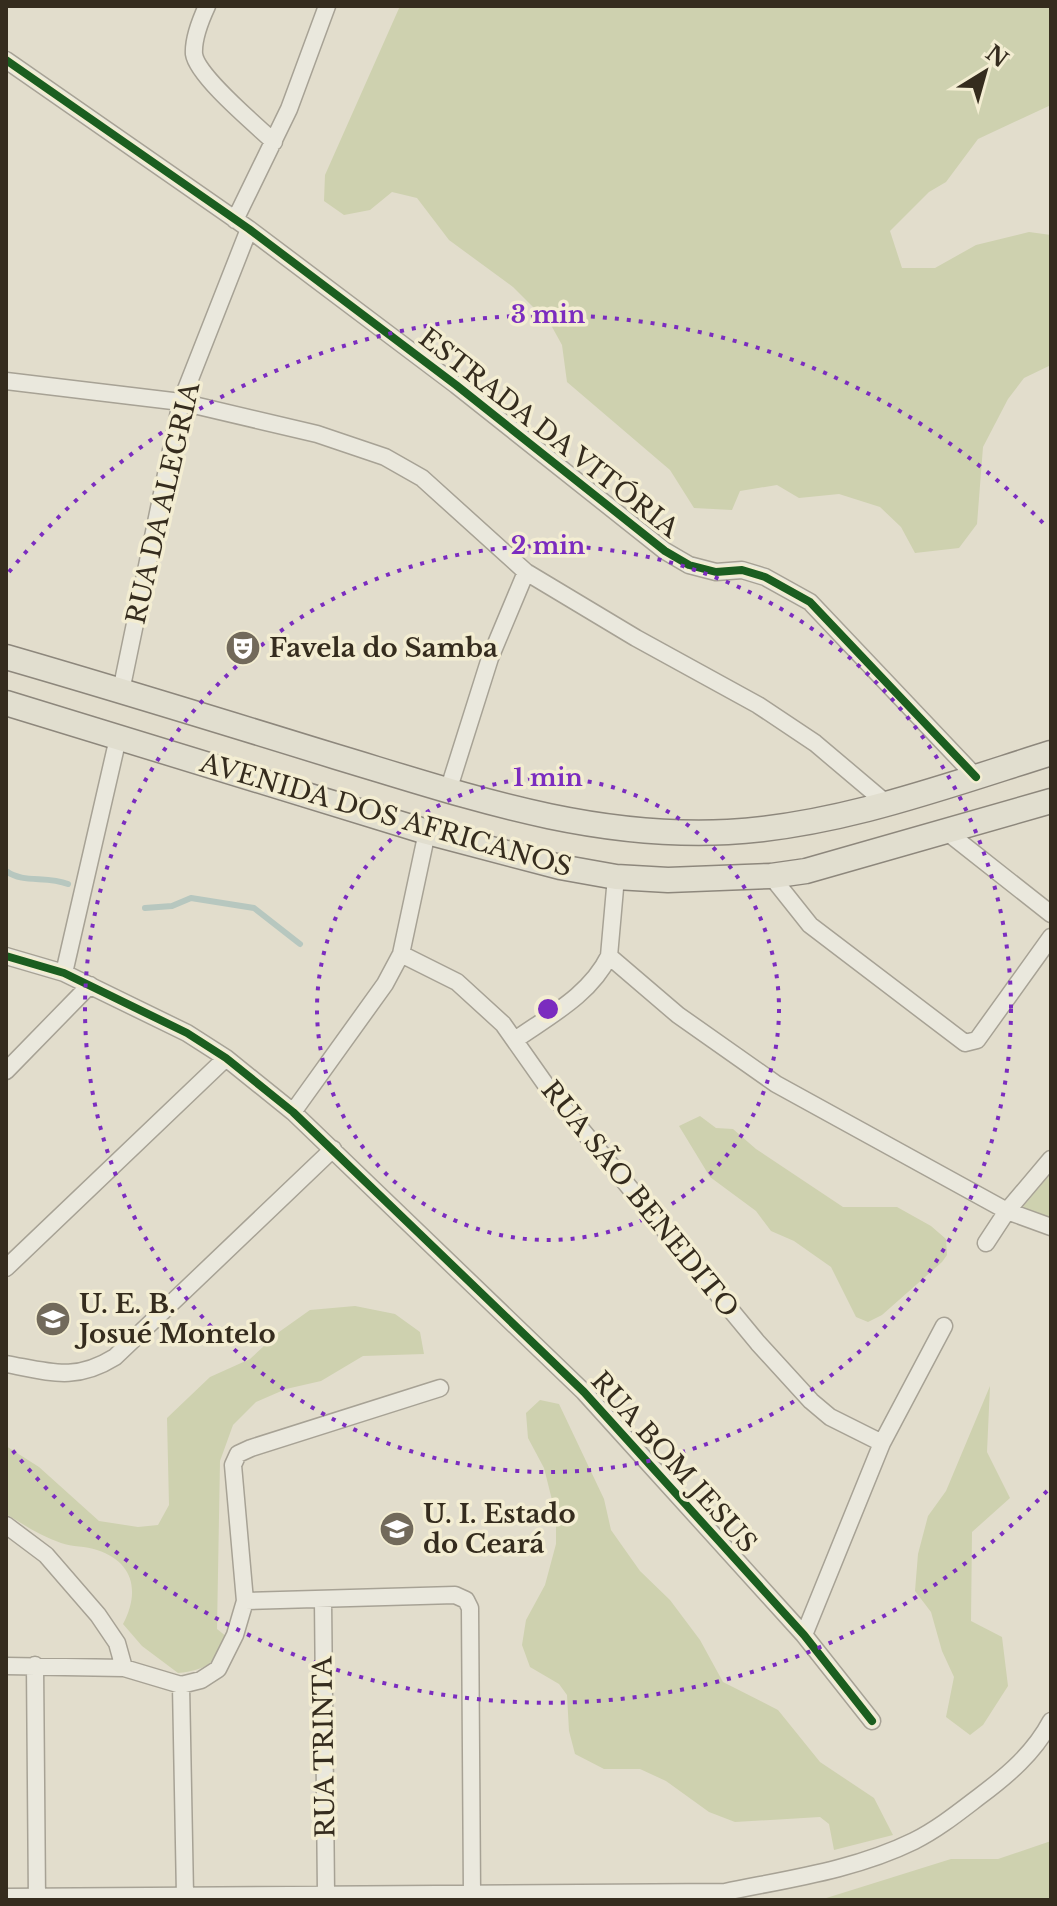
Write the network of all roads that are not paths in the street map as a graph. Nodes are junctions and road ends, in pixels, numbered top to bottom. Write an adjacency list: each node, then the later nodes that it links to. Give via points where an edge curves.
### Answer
1 (207, 6): 4 (street, via 194,55 201,71)
2 (327, 6): 4 (street, RUA DA ALEGRIA)
3 (6, 60): 5 (street, ESTRADA DA VITÓRIA)
4 (274, 142): 5 (street, RUA DA ALEGRIA)
5 (242, 225): 7 (street, RUA DA ALEGRIA); 14 (street, ESTRADA DA VITÓRIA, via 665,551 689,565 765,577 810,602)
6 (6, 381): 7 (street)
7 (181, 402): 8 (street, via 317,434 385,457 422,478); 10 (street, RUA DA ALEGRIA)
8 (526, 572): 15 (street, via 490,658); 17 (street, via 758,705 815,743)
9 (6, 657): 10 (main road, AVENIDA DOS AFRICANOS)
10 (121, 691): 15 (main road, AVENIDA DOS AFRICANOS)
11 (6, 703): 12 (main road, AVENIDA DOS AFRICANOS)
12 (118, 738): 18 (main road, AVENIDA DOS AFRICANOS); 28 (street)
13 (1051, 753): 14 (main road, AVENIDA DOS AFRICANOS)
14 (976, 777): 17 (main road, AVENIDA DOS AFRICANOS)
15 (448, 791): 17 (main road, AVENIDA DOS AFRICANOS, via 579,824 668,833 783,826)
16 (1051, 801): 19 (main road, AVENIDA DOS AFRICANOS)
17 (886, 803): 20 (main road)
18 (427, 832): 22 (main road, AVENIDA DOS AFRICANOS); 25 (street)
19 (947, 832): 20 (main road, AVENIDA DOS AFRICANOS); 23 (street)
20 (899, 845): 21 (main road, AVENIDA DOS AFRICANOS)
21 (771, 876): 22 (main road, AVENIDA DOS AFRICANOS); 24 (street, via 810,925 965,1043 977,1040)
22 (616, 877): 27 (street)
23 (1051, 914)
24 (1051, 937)
25 (401, 954): 30 (street, RUA SÃO BENEDITO, via 457,982); 33 (street)
26 (6, 956): 28 (street, RUA BOM JESUS)
27 (609, 956): 30 (street, via 589,986); 36 (street, via 678,1015 776,1084)
28 (64, 973): 29 (street, RUA BOM JESUS)
29 (90, 985): 31 (street, RUA BOM JESUS); 32 (street)
30 (515, 1040): 43 (street, RUA SÃO BENEDITO, via 553,1095 758,1343 830,1417)
31 (226, 1058): 33 (street, RUA BOM JESUS); 39 (street)
32 (6, 1071)
33 (293, 1112): 34 (street, RUA BOM JESUS)
34 (333, 1149): 41 (street, via 115,1357 94,1370 69,1373); 47 (street, RUA BOM JESUS, via 584,1392)
35 (1051, 1159): 36 (street)
36 (1007, 1211): 37 (street); 38 (street)
37 (1051, 1227)
38 (986, 1243)
39 (6, 1268)
40 (944, 1326): 43 (street)
41 (6, 1364)
42 (440, 1388): 46 (street, via 238,1454 233,1465)
43 (882, 1443): 47 (street)
44 (6, 1525): 50 (street, via 46,1555 98,1615 117,1643)
45 (323, 1600): 46 (street); 54 (street, via 455,1595 466,1600); 55 (street, RUA TRINTA)
46 (245, 1601): 51 (street, via 218,1669)
47 (804, 1635): 52 (street, RUA BOM JESUS)
48 (35, 1665): 49 (street); 50 (street); 61 (street)
49 (6, 1666)
50 (124, 1668): 51 (street)
51 (181, 1685): 56 (street)
52 (872, 1721)
53 (1051, 1721): 57 (street, via 1035,1747 1007,1775 915,1840 866,1860)
54 (472, 1893): 57 (street); 60 (street)
55 (326, 1894): 59 (street); 60 (street)
56 (185, 1895): 59 (street); 61 (street)
57 (720, 1896)
58 (6, 1897): 61 (street)
59 (291, 1897)
60 (438, 1897)
61 (37, 1898)

